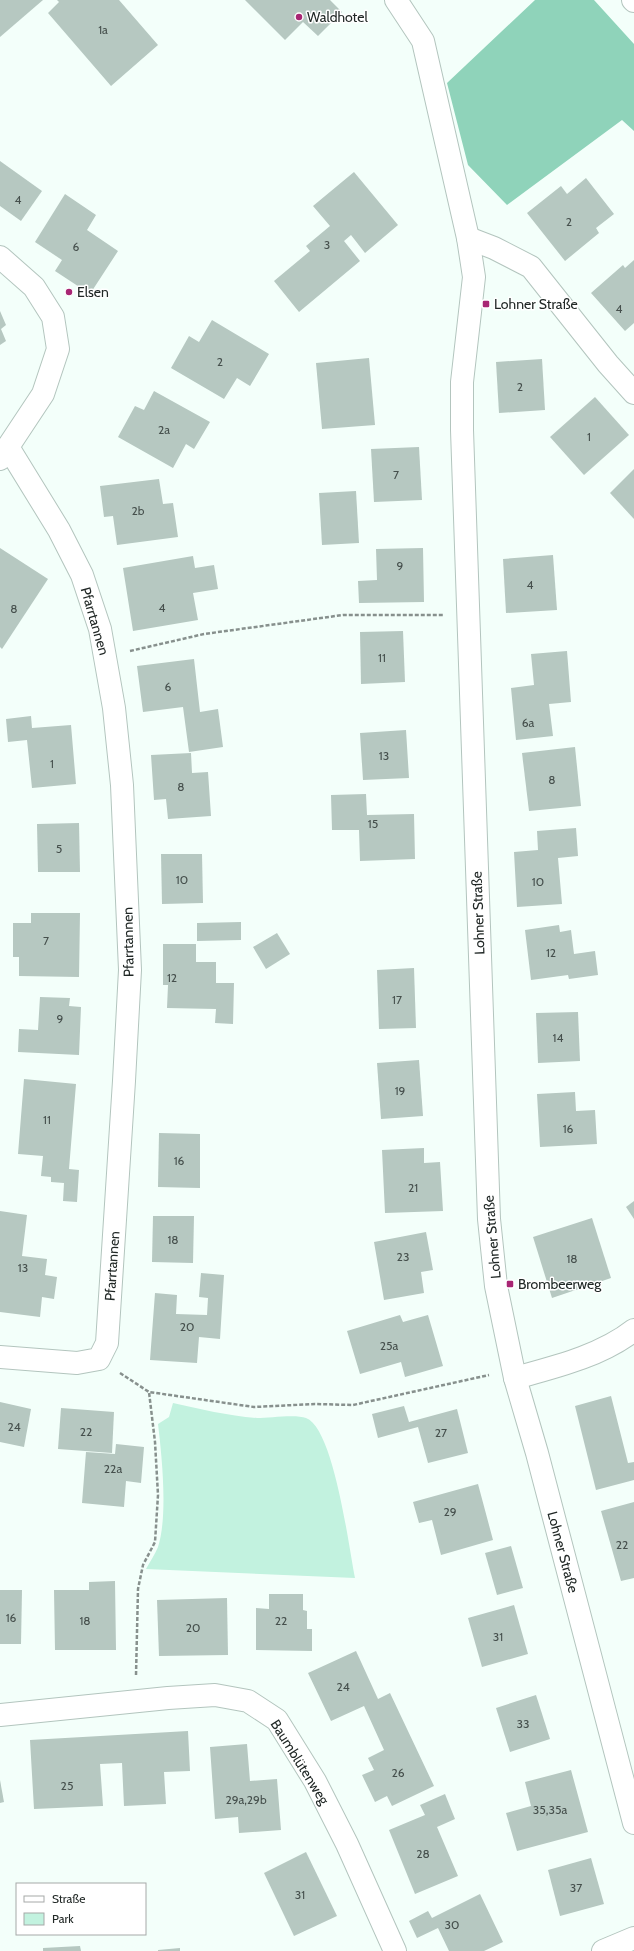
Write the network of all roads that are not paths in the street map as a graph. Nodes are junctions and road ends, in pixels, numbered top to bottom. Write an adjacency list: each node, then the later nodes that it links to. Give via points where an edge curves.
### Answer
1 (396, 0): 2 (street, Lohner Straße, via 423,41)
2 (468, 238): 4 (street, via 531,267); 8 (street, Lohner Straße, via 474,277 462,382 488,1219 496,1286)
3 (0, 257): 5 (street, via 34,287 53,317 58,349 43,394)
4 (634, 393)
5 (4, 453): 7 (street, Pfarrtannen, via 58,530 82,575 100,629 114,708 122,785 130,970 107,1343 100,1359 77,1363)
6 (634, 1330): 8 (street, via 622,1340 566,1364)
7 (0, 1357)
8 (514, 1375): 10 (street, Lohner Straße, via 537,1453)
9 (0, 1715): 12 (street, Baumblütenweg, via 215,1695 248,1701 277,1720 315,1781 347,1844)
10 (634, 1823)
11 (634, 1938): 13 (street)
12 (395, 1951)
13 (603, 1951)

